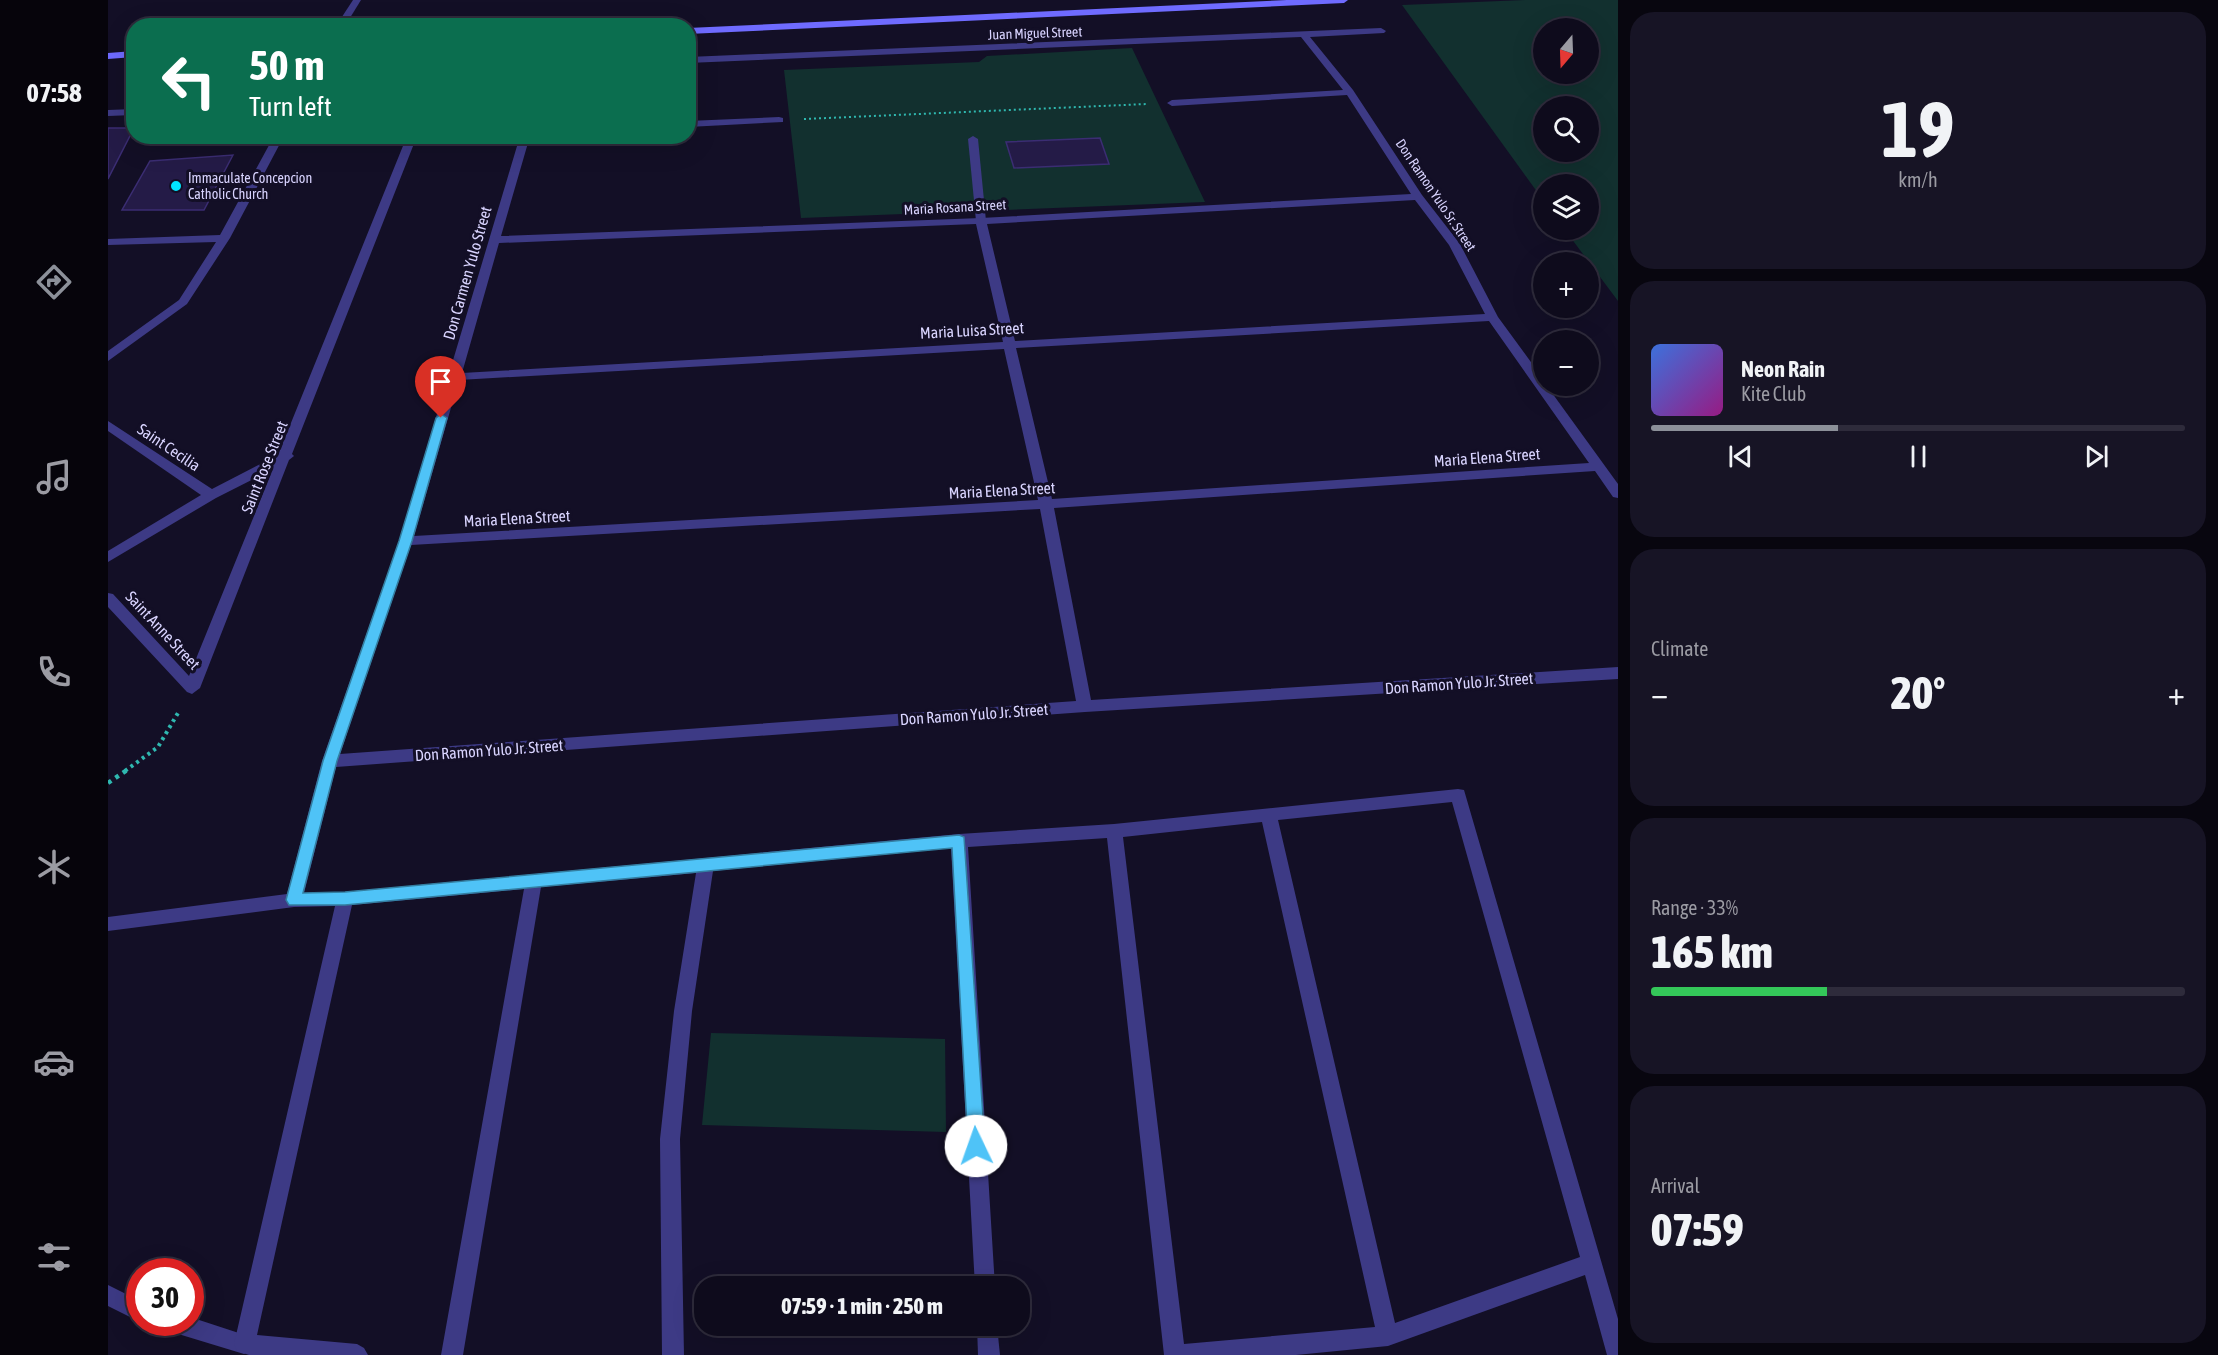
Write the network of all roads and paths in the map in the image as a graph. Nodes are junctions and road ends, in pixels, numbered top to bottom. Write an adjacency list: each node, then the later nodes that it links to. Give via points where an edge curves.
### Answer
1 (357, 0): 3 (street)
2 (1344, 0): 4 (street)
3 (345, 18)
4 (696, 31)
5 (1382, 31): 6 (street, Juan Miguel Street)
6 (1305, 36): 9 (street, Juan Miguel Street); 10 (street, Don Ramon Yulo Sr. Street)
7 (126, 55): 8 (street)
8 (108, 56)
9 (696, 60)
10 (1350, 92): 11 (street); 20 (street, Don Ramon Yulo Sr. Street)
11 (1172, 103): 14 (path)
12 (126, 112): 13 (street)
13 (108, 113)
14 (779, 120): 15 (street)
15 (696, 124)
16 (973, 139): 21 (street)
17 (275, 144): 22 (street)
18 (408, 144): 30 (street, Saint Rose Street)
19 (523, 144): 23 (street, Don Carmen Yulo Street)
20 (1418, 197): 21 (street, Maria Rosana Street); 25 (street, Don Ramon Yulo Sr. Street, via 1454,244)
21 (981, 221): 23 (street, Maria Rosana Street); 26 (street)
22 (224, 238): 24 (street); 27 (street, via 183,302)
23 (493, 240): 28 (street, Don Carmen Yulo Street)
24 (108, 242)
25 (1492, 317): 26 (street, Maria Luisa Street); 31 (street, Don Ramon Yulo Sr. Street)
26 (1009, 344): 28 (street, Maria Luisa Street); 34 (street)
27 (108, 357)
28 (453, 377): 35 (street, Don Carmen Yulo Street)
29 (108, 425): 33 (street, Saint Cecilia)
30 (287, 456): 33 (street); 39 (street, Saint Rose Street)
31 (1600, 466): 32 (street, Don Ramon Yulo Sr. Street); 34 (street, Maria Elena Street)
32 (1618, 494)
33 (211, 495): 36 (street)
34 (1046, 504): 35 (street, Maria Elena Street); 40 (street)
35 (406, 541): 41 (street, Don Carmen Yulo Street)
36 (108, 557)
37 (108, 598): 39 (street, Saint Anne Street)
38 (1618, 673): 40 (street, Don Ramon Yulo Jr. Street)
39 (192, 687): 42 (path, via 158,747)
40 (1085, 706): 41 (street, Don Ramon Yulo Jr. Street)
41 (330, 761): 49 (street, Don Carmen Yulo Street)
42 (108, 783)
43 (1269, 816): 44 (street); 51 (street, via 1458,795); 57 (street)
44 (1114, 831): 45 (street); 63 (street)
45 (959, 841): 46 (street); 52 (street)
46 (706, 864): 47 (street); 61 (street, via 683,1011 670,1139)
47 (534, 880): 48 (street); 60 (street)
48 (345, 899): 49 (street); 58 (street)
49 (294, 900): 50 (street)
50 (108, 924)
51 (1592, 1263): 57 (street); 65 (street)
52 (984, 1276)
53 (108, 1294): 54 (street)
54 (126, 1304)
55 (204, 1332): 58 (street)
56 (987, 1336): 62 (street)
57 (1388, 1336): 64 (street)
58 (244, 1344): 59 (street)
59 (357, 1355)
60 (452, 1355)
61 (673, 1355)
62 (988, 1355)
63 (1175, 1355)
64 (1184, 1355)
65 (1618, 1355)

